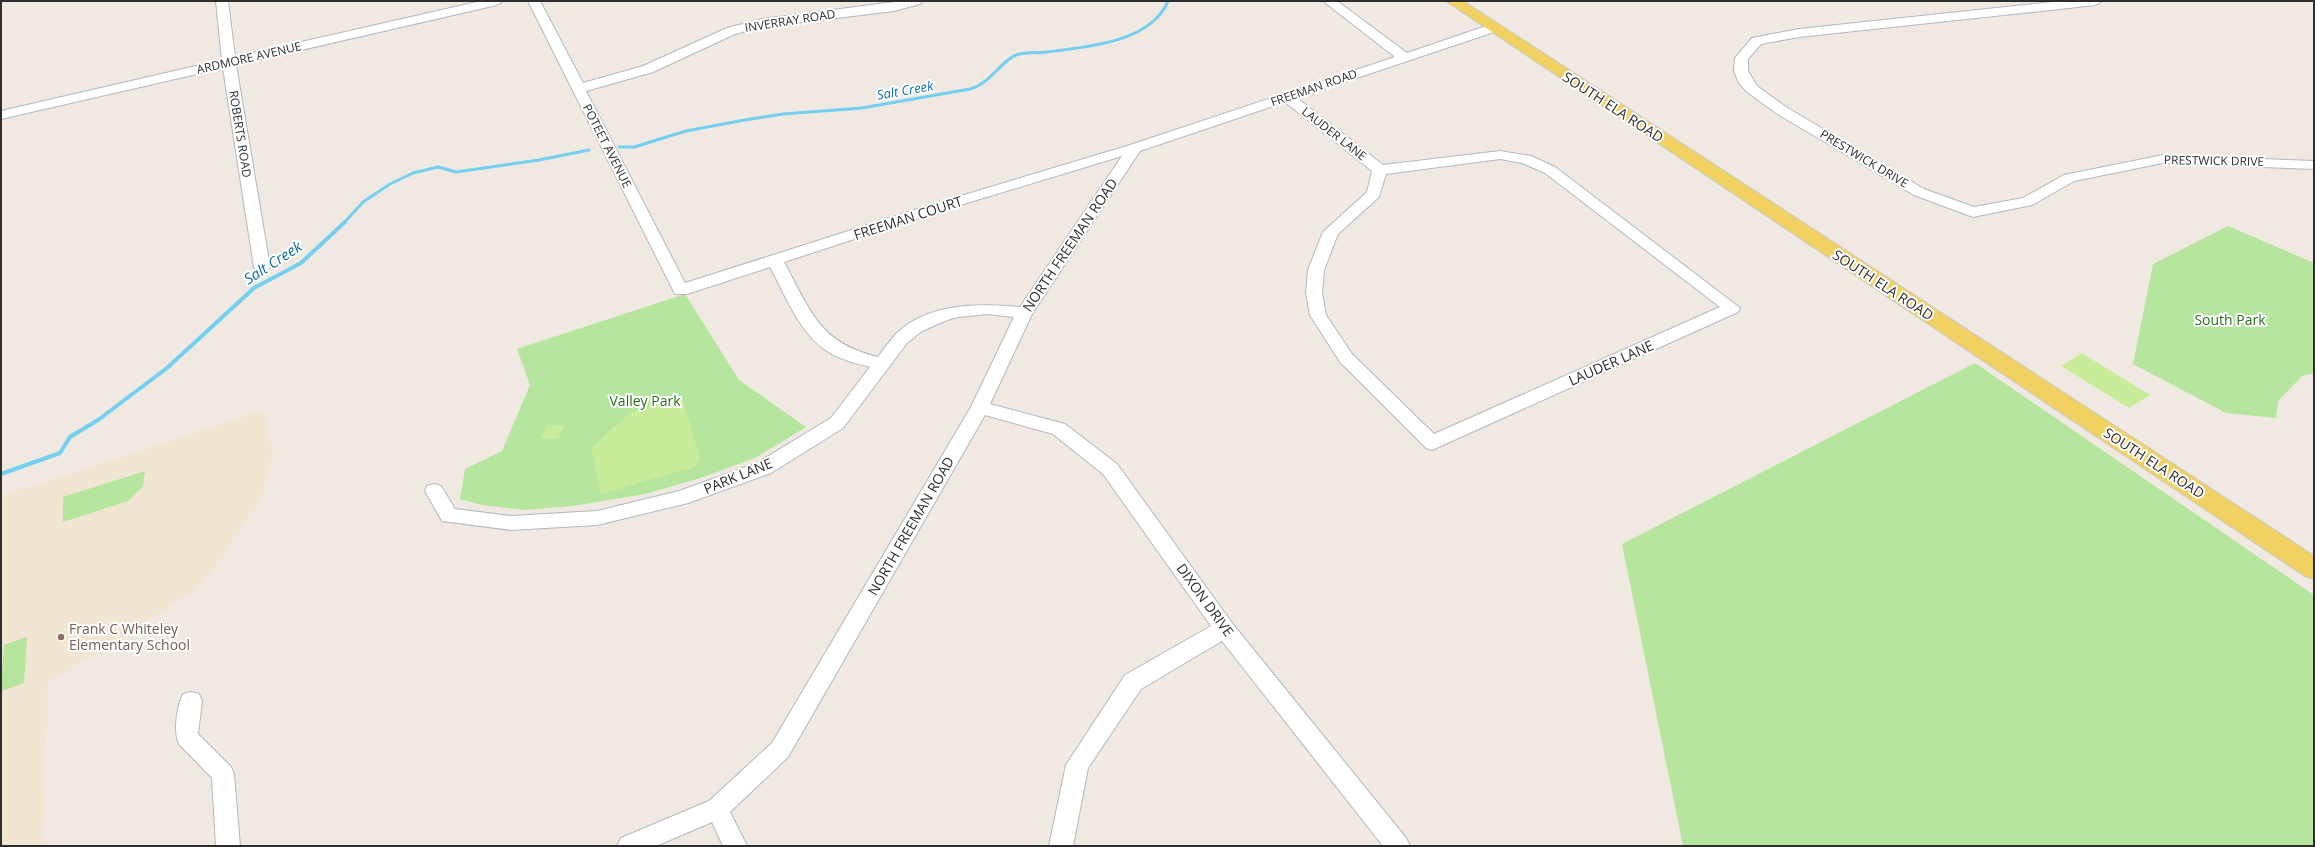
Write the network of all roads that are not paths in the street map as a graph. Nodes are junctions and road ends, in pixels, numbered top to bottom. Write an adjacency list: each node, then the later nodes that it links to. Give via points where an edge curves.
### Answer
1 (222, 1): 12 (street, ROBERTS ROAD)
2 (497, 1): 12 (street, ARDMORE AVENUE)
3 (534, 1): 13 (street, POTEET AVENUE)
4 (916, 1): 13 (street, INVERRAY ROAD, via 894,7 762,23 731,31 648,69)
5 (1329, 1): 11 (street)
6 (1453, 1): 10 (main road, SOUTH ELA ROAD)
7 (2024, 1): 9 (street)
8 (2096, 1): 9 (street, PRESTWICK DRIVE)
9 (2037, 7): 17 (street, PRESTWICK DRIVE, via 1799,33 1757,41 1742,58 1741,71 1752,89 1781,110 1919,192 1973,212 2027,202 2069,178 2163,159)
10 (1493, 28): 11 (street, FREEMAN ROAD); 26 (main road, SOUTH ELA ROAD)
11 (1404, 57): 14 (street, FREEMAN ROAD)
12 (229, 62): 15 (street, ARDMORE AVENUE); 20 (street, ROBERTS ROAD)
13 (578, 89): 21 (street, POTEET AVENUE)
14 (1288, 98): 16 (street, FREEMAN ROAD); 18 (street, LAUDER LANE)
15 (1, 115)
16 (1135, 148): 19 (street, FREEMAN COURT, via 929,210); 22 (street, NORTH FREEMAN ROAD)
17 (2314, 165)
18 (1380, 170): 18 (street, LAUDER LANE, via 1374,194 1331,232 1316,270 1314,293 1318,315 1346,358 1432,443 1732,308 1550,170 1526,159 1500,155)
19 (775, 261): 21 (street, FREEMAN COURT); 23 (street, via 818,334 830,346)
20 (262, 267)
21 (682, 290)
22 (1024, 313): 23 (street, PARK LANE, via 987,309 943,315 916,327 901,339); 24 (street, NORTH FREEMAN ROAD)
23 (882, 364): 25 (street, PARK LANE, via 837,423 764,468 681,498 597,518 511,523 449,516)
24 (980, 407): 27 (street, DIXON DRIVE, via 1059,429 1110,470); 29 (street, NORTH FREEMAN ROAD, via 780,750)
25 (434, 491)
26 (2314, 569)
27 (1225, 629): 30 (street, DIXON DRIVE); 34 (street, via 1134,682 1078,765)
28 (192, 701): 31 (street, via 187,737 222,774)
29 (717, 810): 32 (street, NORTH FREEMAN ROAD); 33 (street)
30 (1394, 845)
31 (228, 846)
32 (629, 846)
33 (735, 846)
34 (1061, 846)

